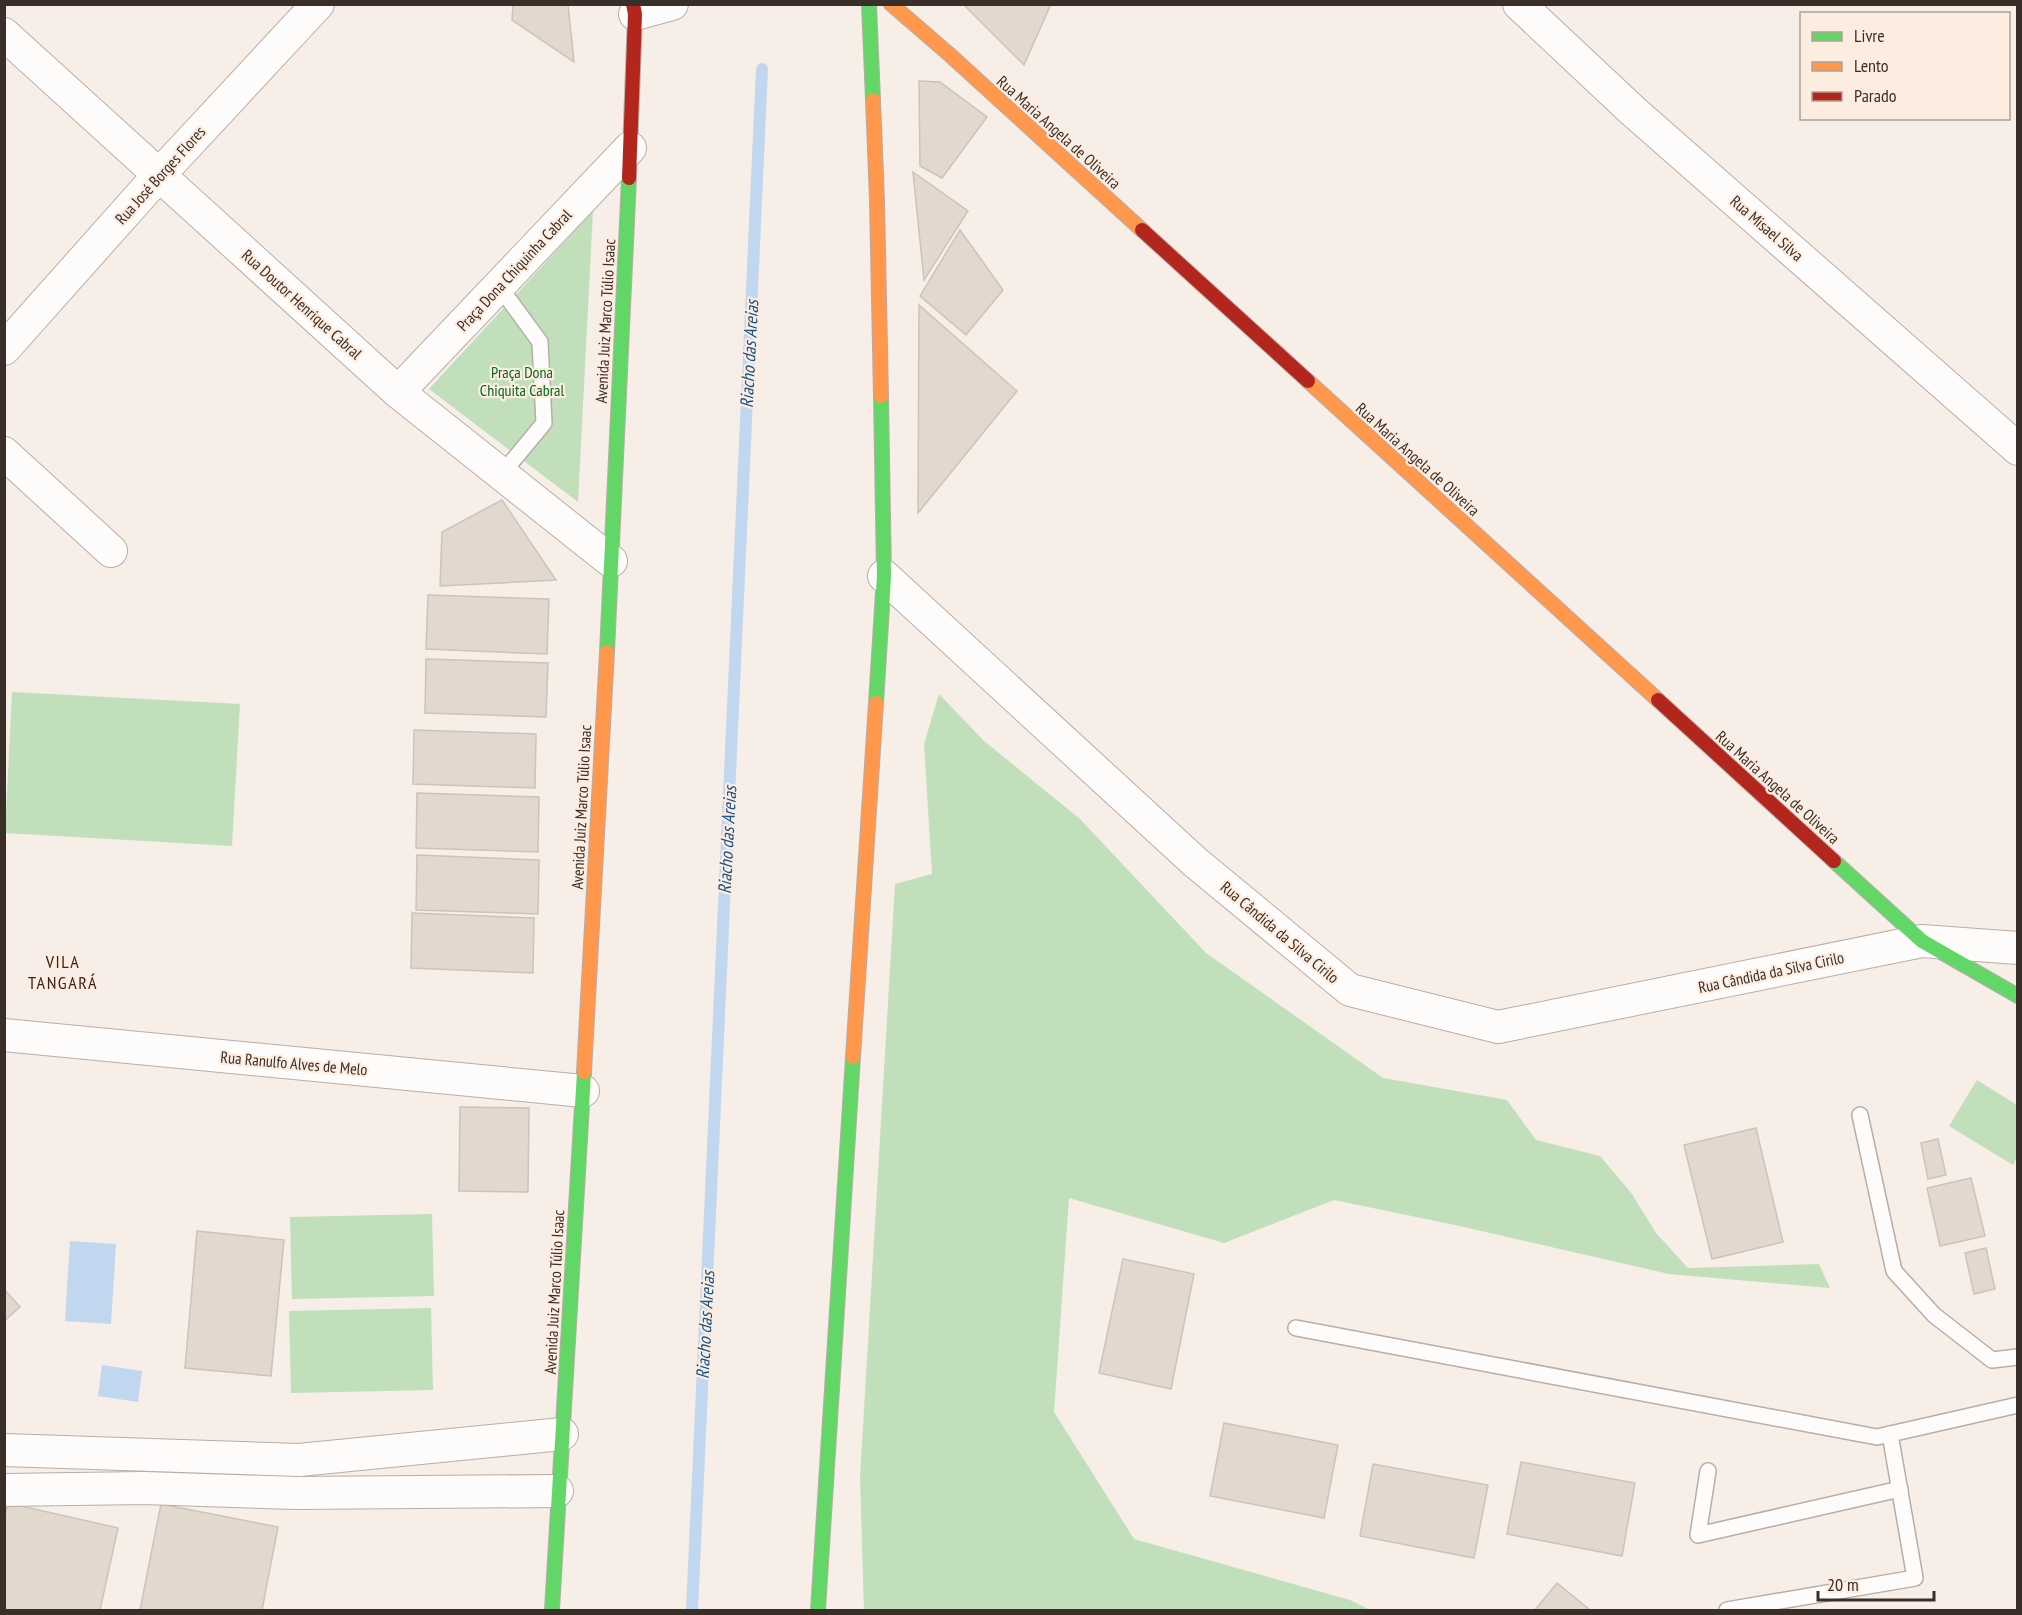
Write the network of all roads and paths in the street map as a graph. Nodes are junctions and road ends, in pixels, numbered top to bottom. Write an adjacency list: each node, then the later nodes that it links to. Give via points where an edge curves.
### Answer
1 (318, 4): 9 (street, Rua José Borges Flores)
2 (672, 4): 6 (street)
3 (868, 4): 18 (main road, via 877,200)
4 (891, 4): 19 (main road, Rua Maria Angela de Oliveira)
5 (1518, 4): 13 (street, Rua Misael Silva, via 1642,119)
6 (634, 9): 8 (main road, Avenida Juiz Marco Túlio Isaac)
7 (4, 34): 9 (street, Rua Doutor Henrique Cabral)
8 (630, 148): 10 (street, Praça Dona Chiquinha Cabral); 17 (main road, Avenida Juiz Marco Túlio Isaac)
9 (159, 175): 11 (street, Rua José Borges Flores); 12 (street, Rua Doutor Henrique Cabral)
10 (499, 286): 12 (street, Praça Dona Chiquinha Cabral); 15 (lane, via 540,342 544,423)
11 (4, 349)
12 (398, 392): 15 (street, Rua Doutor Henrique Cabral)
13 (2018, 449)
14 (4, 453): 16 (street)
15 (501, 475): 17 (street, Rua Doutor Henrique Cabral)
16 (111, 550)
17 (611, 561): 23 (main road, Avenida Juiz Marco Túlio Isaac)
18 (884, 576): 19 (street, Rua Cândida da Silva Cirilo, via 1195,862 1350,990 1498,1027); 36 (main road)
19 (1922, 941): 20 (street, Rua Cândida da Silva Cirilo); 21 (main road, Rua Maria Angela de Oliveira)
20 (2018, 948)
21 (2018, 996)
22 (4, 1035): 23 (street, Rua Ranulfo Alves de Melo)
23 (583, 1091): 28 (main road, Avenida Juiz Marco Túlio Isaac)
24 (1860, 1115): 26 (lane, via 1894,1271 1934,1315 1992,1360)
25 (1296, 1328): 29 (lane, via 1877,1437)
26 (2018, 1357)
27 (2018, 1405): 29 (lane)
28 (562, 1434): 30 (street, via 298,1460); 34 (main road, Avenida Juiz Marco Túlio Isaac)
29 (1890, 1434): 32 (lane)
30 (4, 1450)
31 (1708, 1471): 32 (lane, via 1698,1535)
32 (1900, 1489): 37 (lane, via 1915,1578)
33 (4, 1490): 34 (street)
34 (557, 1491): 35 (main road, Avenida Juiz Marco Túlio Isaac)
35 (552, 1611)
36 (819, 1611)
37 (1727, 1611)

